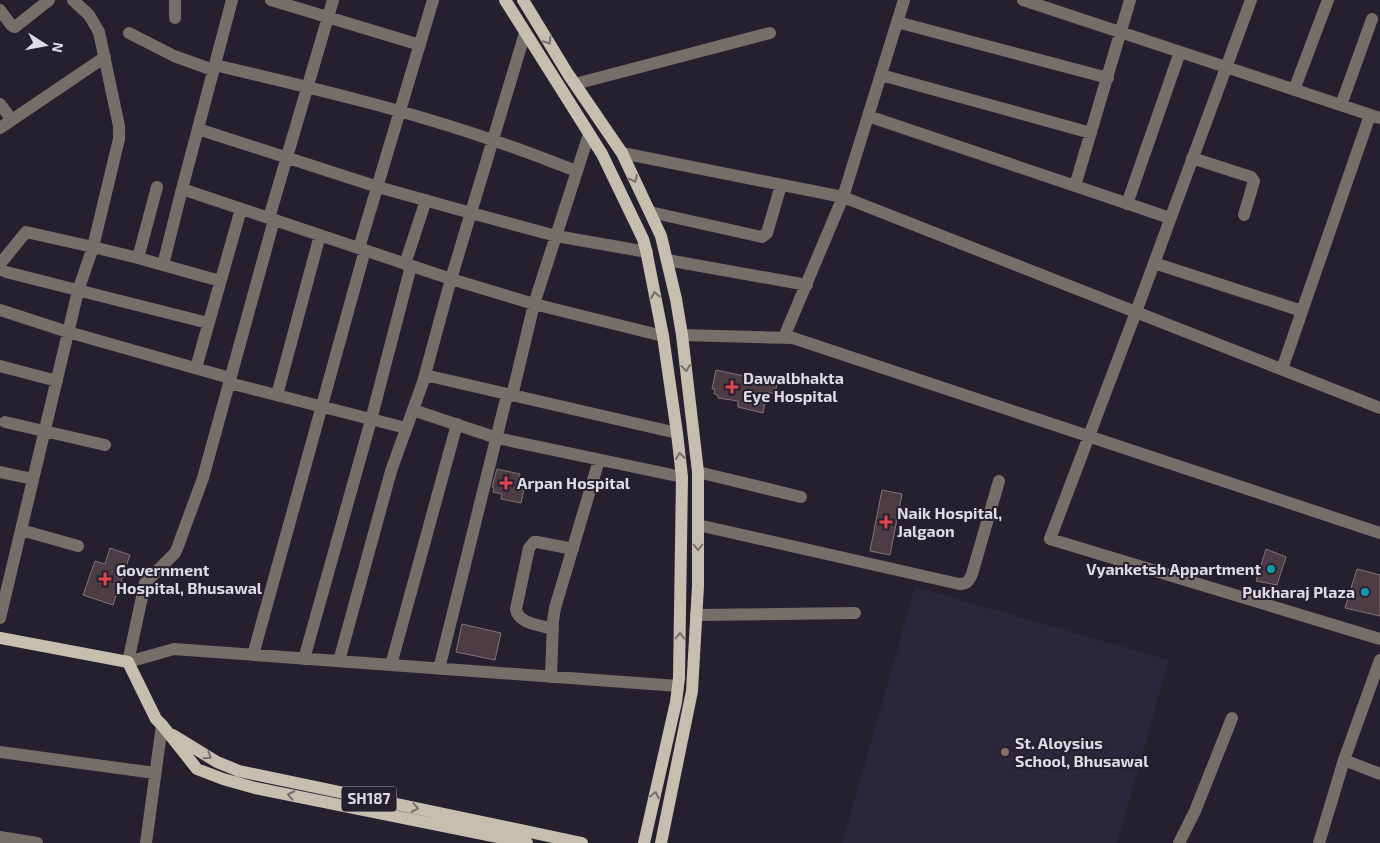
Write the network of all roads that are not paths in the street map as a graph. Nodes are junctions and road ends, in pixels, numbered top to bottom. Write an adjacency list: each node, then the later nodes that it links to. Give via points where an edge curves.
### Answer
1 (49, 0): 15 (street, via 15,27)
2 (73, 0): 26 (street, via 100,32)
3 (175, 0): 17 (street)
4 (232, 0): 27 (street)
5 (271, 0): 16 (street)
6 (333, 0): 16 (street)
7 (433, 0): 24 (street)
8 (505, 0): 22 (main road)
9 (522, 0): 31 (main road, one-way to 31)
10 (904, 0): 19 (street)
11 (1023, 0): 20 (street)
12 (1130, 0): 20 (street)
13 (1250, 0): 28 (street)
14 (1328, 0): 33 (street)
15 (0, 10)
16 (328, 16): 24 (street); 32 (street)
17 (174, 18)
18 (1372, 20): 35 (street)
19 (897, 22): 29 (street); 30 (street)
20 (1122, 32): 25 (street); 30 (street)
21 (129, 33): 27 (street, via 174,56)
22 (526, 33): 43 (main road); 44 (street)
23 (770, 33): 31 (street)
24 (420, 45): 36 (street)
25 (1180, 52): 28 (street); 56 (street)
26 (105, 56): 39 (street); 65 (street, via 120,139)
27 (214, 67): 32 (street); 41 (street)
28 (1226, 67): 33 (street); 47 (street)
29 (881, 75): 37 (street); 42 (street)
30 (1108, 78): 42 (street)
31 (575, 84): 45 (main road)
32 (307, 87): 36 (street); 46 (street)
33 (1294, 90): 35 (street)
34 (0, 104): 39 (street)
35 (1341, 105): 38 (street)
36 (400, 112): 44 (street); 50 (street)
37 (868, 116): 51 (street); 54 (street)
38 (1375, 117): 81 (street)
39 (12, 120): 40 (street)
40 (0, 128)
41 (198, 129): 46 (street); 53 (street)
42 (1091, 133): 51 (street)
43 (589, 134): 48 (street); 67 (main road, via 602,154)
44 (493, 140): 48 (street); 59 (street)
45 (622, 153): 49 (street); 58 (main road, one-way to 58)
46 (286, 158): 50 (street); 62 (street)
47 (1192, 158): 60 (street, via 1251,177 1254,181); 61 (street)
48 (577, 171): 64 (street)
49 (781, 184): 54 (street); 58 (street, via 767,233 762,237)
50 (378, 186): 55 (street); 66 (street)
51 (1076, 186): 56 (street)
52 (156, 187): 68 (street)
53 (182, 189): 57 (street); 72 (street)
54 (843, 197): 77 (street); 82 (street)
55 (426, 200): 59 (street); 73 (street)
56 (1127, 204): 61 (street)
57 (241, 209): 62 (street); 76 (street)
58 (650, 212): 69 (main road)
59 (471, 213): 64 (street); 75 (street)
60 (1244, 214)
61 (1170, 218): 70 (street)
62 (271, 219): 63 (street); 93 (street)
63 (320, 235): 66 (street); 94 (street)
64 (556, 236): 67 (street); 79 (street)
65 (93, 247): 68 (street); 71 (street, via 26,232); 78 (street)
66 (362, 249): 73 (street); 97 (street)
67 (647, 252): 85 (main road, one-way to 67)
68 (138, 258): 72 (street)
69 (667, 260): 77 (street); 86 (main road)
70 (1154, 263): 81 (street); 82 (street)
71 (0, 264)
72 (164, 265): 76 (street)
73 (408, 265): 75 (street); 99 (street)
74 (0, 269): 78 (street)
75 (451, 279): 79 (street); 91 (street)
76 (220, 282): 83 (street)
77 (807, 285): 87 (street)
78 (78, 291): 83 (street); 84 (street)
79 (534, 304): 85 (street); 95 (street)
80 (0, 310): 84 (street)
81 (1302, 311): 90 (street)
82 (1136, 312): 90 (street); 105 (street)
83 (208, 323): 89 (street)
84 (68, 332): 89 (street); 92 (street)
85 (663, 336): 104 (main road)
86 (682, 336): 87 (street); 110 (main road, one-way to 110)
87 (784, 338): 105 (street, via 793,338)
88 (0, 366): 92 (street)
89 (196, 368): 93 (street)
90 (1282, 369): 96 (street)
91 (425, 375): 95 (street); 98 (street)
92 (56, 380): 103 (street)
93 (229, 380): 94 (street); 129 (street, via 203,478 178,546 143,588)
94 (277, 395): 97 (street)
95 (509, 395): 104 (street); 106 (street)
96 (1379, 404)
97 (322, 407): 99 (street); 126 (street)
98 (413, 410): 101 (street); 102 (street)
99 (371, 420): 102 (street); 127 (street)
100 (5, 422): 103 (street)
101 (457, 424): 106 (street); 131 (street)
102 (406, 428): 130 (street, via 391,471)
103 (44, 432): 107 (street); 112 (street)
104 (677, 433): 111 (main road, one-way to 104)
105 (1089, 436): 117 (street); 125 (street, via 1050,539)
106 (497, 438): 108 (street); 132 (street)
107 (105, 445)
108 (599, 460): 111 (street); 119 (street)
109 (0, 472): 112 (street)
110 (698, 472): 114 (street); 115 (main road)
111 (682, 477): 134 (main road, one-way to 111)
112 (32, 480): 116 (street)
113 (999, 481): 115 (street, via 972,574 965,584)
114 (801, 497)
115 (698, 525): 121 (main road, one-way to 121)
116 (21, 530): 118 (street); 122 (street)
117 (1380, 533)
118 (78, 546)
119 (573, 549): 123 (street); 123 (street, via 537,542 529,548 517,614 523,620)
120 (855, 613): 121 (street)
121 (696, 615): 153 (main road, via 692,691)
122 (0, 618)
123 (553, 629): 133 (street)
124 (0, 638): 129 (main road)
125 (1380, 639)
126 (253, 655): 127 (street); 129 (street, via 174,649)
127 (304, 659): 130 (street)
128 (1380, 660): 135 (street)
129 (128, 662): 137 (main road, SH187, via 156,719)
130 (339, 662): 131 (street)
131 (390, 665): 132 (street)
132 (438, 669): 133 (street)
133 (551, 677): 134 (street)
134 (678, 686): 152 (main road, one-way to 134)
135 (1376, 686): 139 (street)
136 (1232, 718): 154 (street, via 1195,811)
137 (164, 728): 140 (street); 142 (main road, SH187, one-way to 142, via 228,767); 143 (main road, SH187, via 197,769)
138 (0, 752): 140 (street)
139 (1344, 760): 141 (street); 155 (street)
140 (155, 773): 149 (street)
141 (1380, 774)
142 (260, 775): 143 (main road); 144 (main road, SH187)
143 (255, 788): 144 (main road, SH187, one-way to 143)
144 (314, 793): 145 (main road, SH187)
145 (449, 821): 147 (main road, SH187); 150 (main road, SH187)
146 (0, 837): 148 (street)
147 (551, 840): 151 (main road, SH187)
148 (37, 843)
149 (146, 843)
150 (527, 843)
151 (582, 843)
152 (644, 843)
153 (661, 843)
154 (1178, 843)
155 (1319, 843)

